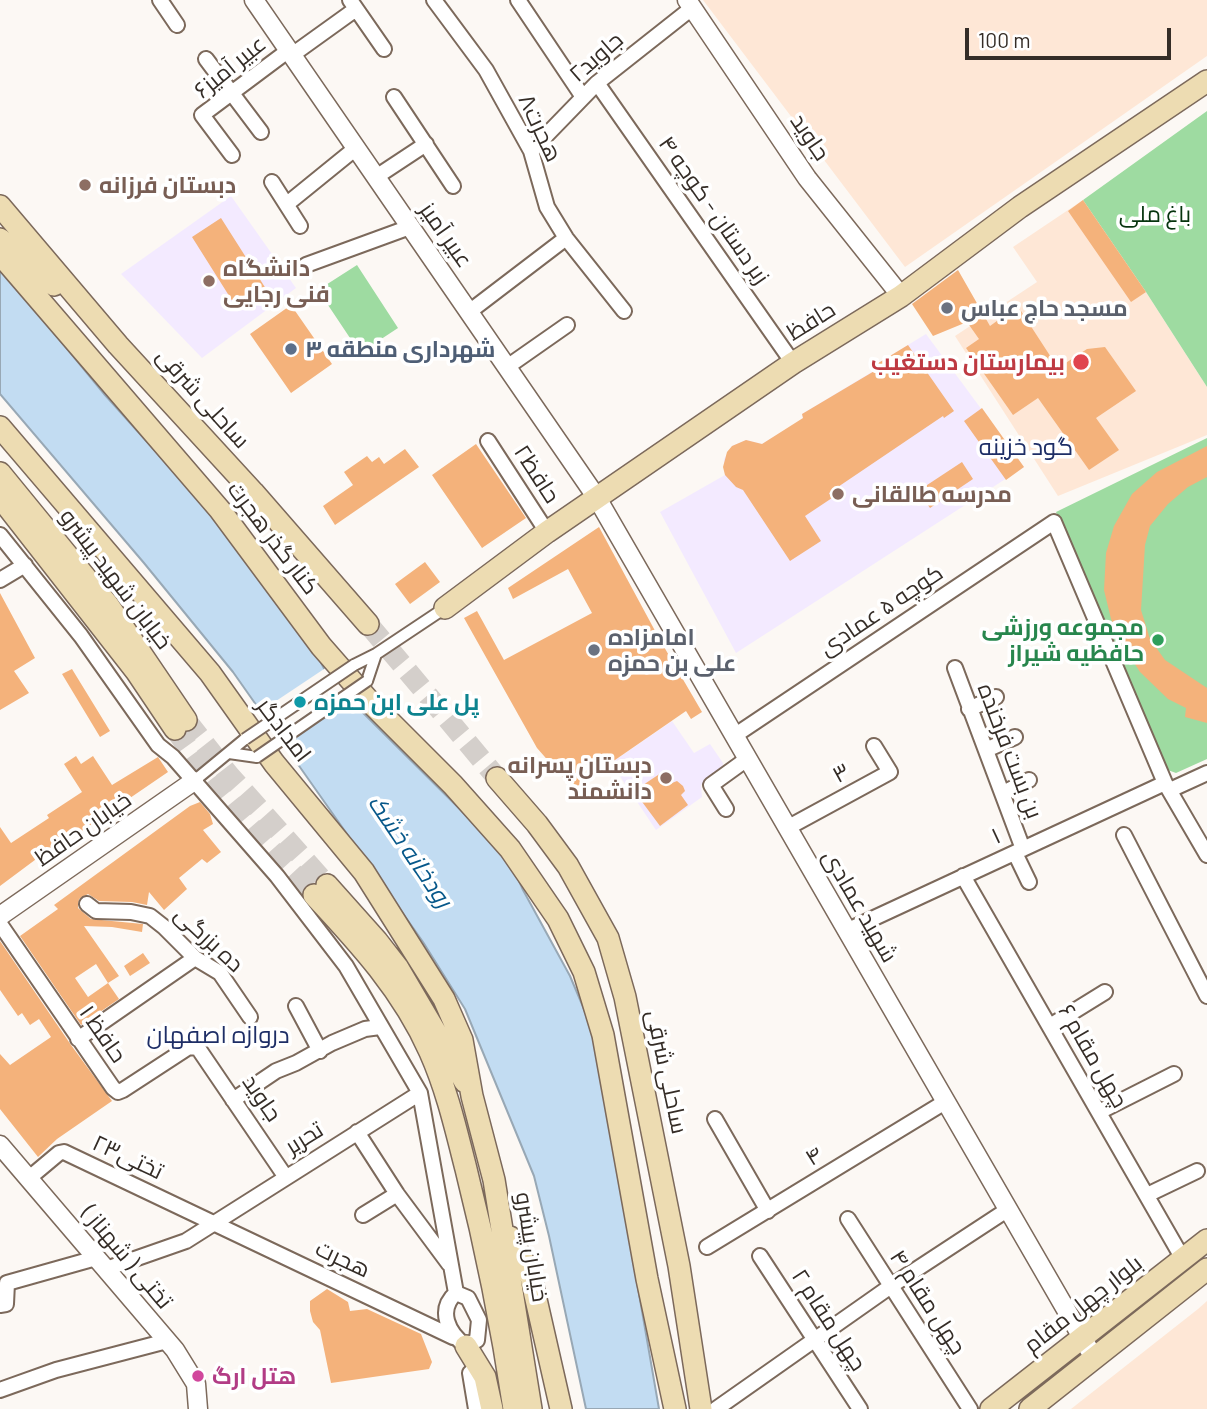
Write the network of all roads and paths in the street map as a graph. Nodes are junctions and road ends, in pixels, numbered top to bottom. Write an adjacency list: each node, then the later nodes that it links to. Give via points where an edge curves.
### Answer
1 (159, 0): 7 (street)
2 (254, 0): 9 (street, عبیر آمیز)
3 (434, 0): 19 (street, هجرت۸, via 486,70)
4 (518, 0): 15 (street)
5 (689, 4): 12 (street, ۲جاوید); 32 (street, جاوید, via 807,178)
6 (353, 5): 8 (street); 9 (street, ۶عبیر آمیز)
7 (177, 25)
8 (384, 48)
9 (290, 52): 13 (street, ۶عبیر آمیز); 18 (street, عبیر آمیز)
10 (206, 59): 13 (street)
11 (1207, 81): 32 (main road, حافظ, via 1020,207)
12 (597, 83): 15 (street, ۲جاوید); 37 (street, زبر دستان - کوچه ۴)
13 (233, 93): 16 (street); 20 (street, ۶عبیر آمیز, via 202,115)
14 (394, 97): 17 (street)
15 (583, 97): 19 (street, ۲جاوید)
16 (261, 132)
17 (426, 144): 21 (street); 23 (street)
18 (356, 148): 21 (street, عبیر آمیز); 24 (street)
19 (531, 151): 28 (street, هجرت۸, via 547,207)
20 (232, 155)
21 (376, 177): 27 (street, عبیر آمیز)
22 (272, 182): 24 (street)
23 (453, 186)
24 (287, 204): 26 (street)
25 (0, 206): 35 (main road, ساحلی شرقی)
26 (300, 226)
27 (410, 227): 31 (street); 34 (street, عبیر آمیز)
28 (566, 238): 33 (street, هجرت۸); 34 (street)
29 (0, 239): 35 (main road)
30 (0, 254): 130 (main road, کنار گذر هجرت, via 220,510 321,646 510,849 558,919 584,972 603,1035)
31 (306, 265)
32 (901, 296): 37 (main road, حافظ)
33 (624, 311)
34 (469, 312): 38 (street, عبیر آمیز)
35 (102, 325): 49 (main road, ساحلی شرقی)
36 (567, 325): 38 (street)
37 (793, 363): 43 (main road, حافظ)
38 (507, 367): 43 (street, عبیر آمیز)
39 (0, 427): 89 (main road, امدادگر, via 210,673 274,763 364,872 444,999 462,1040)
40 (488, 441): 44 (street, ۲حافظ)
41 (0, 472): 42 (main road, خیابان شهید پیشرو, via 108,605 181,725)
42 (0, 497)
43 (597, 498): 44 (main road, حافظ); 54 (street, شهید عمادی)
44 (547, 532): 48 (main road, حافظ)
45 (0, 535): 46 (street)
46 (25, 565): 47 (street); 63 (street, via 158,745)
47 (0, 580)
48 (445, 608): 50 (street)
49 (368, 624)
50 (376, 654): 58 (street, bridge, via 245,738); 58 (street, bridge, via 367,681 257,757)
51 (955, 668): 53 (street, بن بست فرخنده)
52 (996, 697): 53 (street)
53 (970, 709): 57 (street, بن بست فرخنده)
54 (734, 736): 59 (street, شهید عمادی); 64 (street, کوچه ۵ عمادی, via 1054,522)
55 (1015, 737): 57 (street)
56 (874, 746): 67 (street, ۳, via 890,772)
57 (986, 750): 65 (street, بن بست فرخنده)
58 (229, 753): 63 (street)
59 (747, 759): 66 (street, via 711,785); 67 (street, شهید عمادی)
60 (1207, 773): 64 (street, ۱)
61 (498, 778): 131 (main road, ساحلی شرقی, via 568,866 608,938 625,997 664,1188)
62 (1029, 780): 65 (street)
63 (194, 781): 74 (street, خیابان حافظ); 83 (street, via 278,876 346,966)
64 (1168, 787): 69 (street, ۱); 70 (street)
65 (1003, 793): 69 (street, بن بست فرخنده)
66 (726, 808)
67 (787, 828): 76 (street, شهید عمادی)
68 (1124, 835): 79 (street)
69 (1019, 851): 71 (street, ۱); 72 (street, بن بست فرخنده)
70 (1207, 855)
71 (964, 876): 76 (street, ۱); 82 (street, چهل مقام ۶)
72 (1029, 882)
73 (86, 904): 77 (street, ده بزرگی, via 96,911 150,916)
74 (0, 916)
75 (0, 924): 84 (street, حافظ ۱)
76 (846, 931): 91 (street, شهید عمادی)
77 (195, 958): 81 (street, ده بزرگی, via 220,973); 84 (street)
78 (1105, 992): 82 (street)
79 (1207, 996)
80 (296, 1006): 86 (street)
81 (250, 1017)
82 (1049, 1026): 92 (street, چهل مقام ۶)
83 (380, 1027): 86 (street, via 365,1029); 88 (street)
84 (78, 1039): 85 (street, حافظ ۱, via 118,1092 189,1047)
85 (198, 1048): 90 (street, جاوید)
86 (320, 1051): 90 (street, via 276,1071)
87 (1174, 1074): 92 (street)
88 (420, 1093): 94 (street, تحریر); 112 (street)
89 (472, 1096): 106 (main road, خیابان پیشرو); 127 (main road, via 398,968 377,941 320,890 384,975 430,1052 479,1219)
90 (233, 1100): 97 (street, جاوید)
91 (945, 1102): 101 (street, شهید عمادی); 102 (street, ۴)
92 (1099, 1112): 100 (street, چهل مقام ۶)
93 (715, 1119): 102 (street)
94 (357, 1132): 97 (street, تحریر); 99 (street)
95 (0, 1145): 98 (street, تختی ( شهناز ))
96 (1197, 1171): 100 (street)
97 (285, 1176): 105 (street, تحریر)
98 (29, 1179): 105 (street, تختی۲۳, via 64,1152); 111 (street, تختی ( شهناز ))
99 (397, 1194): 103 (street); 112 (street)
100 (1146, 1195): 110 (street, چهل مقام ۶)
101 (1007, 1210): 114 (street); 117 (street, شهید عمادی)
102 (768, 1211): 108 (street, ۴)
103 (363, 1215)
104 (848, 1219): 114 (street, چهل مقام ۴)
105 (213, 1223): 111 (street, تحریر, via 186,1241); 120 (street, هجرت)
106 (503, 1223): 128 (main road, خیابان پیشرو); 129 (main road, via 530,1273)
107 (1207, 1240): 110 (main road, بلوار چهل مقام)
108 (707, 1247)
109 (760, 1256): 118 (street, چهل مقام ۲)
110 (1183, 1259): 117 (main road, بلوار چهل مقام)
111 (101, 1264): 116 (street, تحریر, via 7,1283 6,1304); 119 (street, تختی ( شهناز ))
112 (452, 1268): 115 (street)
113 (1207, 1269): 121 (main road)
114 (891, 1286): 118 (street); 134 (street, چهل مقام ۴)
115 (456, 1293): 120 (street, via 445,1313); 120 (street, via 468,1298 479,1320 477,1340)
116 (0, 1305)
117 (1081, 1338): 121 (street, شهید عمادی); 135 (main road, بلوار چهل مقام)
118 (814, 1340): 132 (street); 133 (street, چهل مقام ۲)
119 (167, 1341): 123 (street); 124 (street, تختی ( شهناز ), via 196,1384)
120 (459, 1341): 126 (main road, via 485,1377)
121 (1094, 1358): 136 (main road)
122 (470, 1373): 125 (street)
123 (0, 1390)
124 (198, 1409)
125 (476, 1409)
126 (492, 1409)
127 (514, 1409)
128 (531, 1409)
129 (561, 1409)
130 (675, 1409)
131 (701, 1409)
132 (716, 1409)
133 (860, 1409)
134 (970, 1409)
135 (991, 1409)
136 (1030, 1409)

